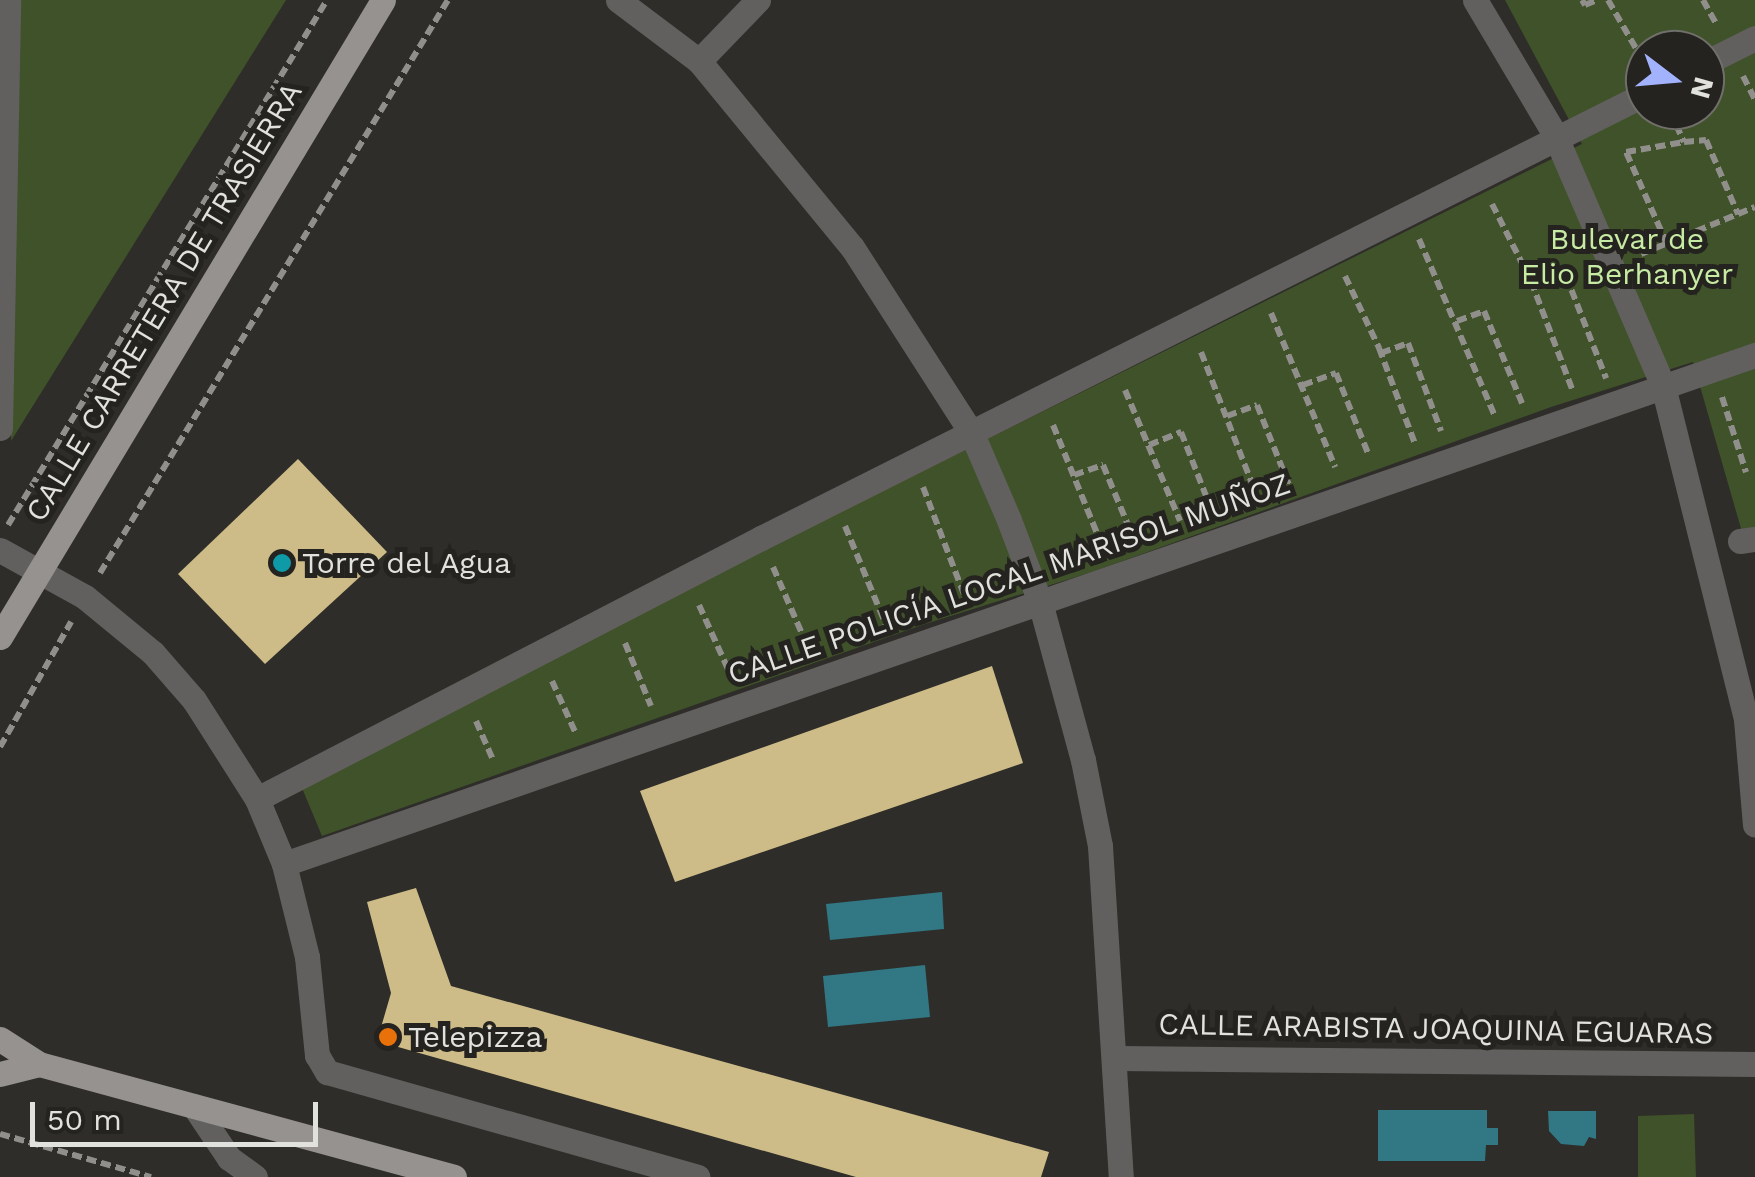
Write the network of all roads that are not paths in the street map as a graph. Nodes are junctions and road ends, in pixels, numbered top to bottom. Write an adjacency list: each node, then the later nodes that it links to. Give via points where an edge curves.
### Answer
1 (8, 0): 13 (street)
2 (383, 0): 16 (main road, CALLE CARRETERA DE TRASIERRA)
3 (618, 0): 8 (street)
4 (758, 0): 8 (street)
5 (1474, 0): 10 (street)
6 (1755, 38): 7 (street)
7 (1725, 54)
8 (699, 61): 14 (street, via 852,247)
9 (1625, 103): 10 (street)
10 (1555, 135): 12 (street); 14 (street)
11 (1755, 355): 12 (street, CALLE POLICÍA LOCAL MARISOL MUÑOZ)
12 (1662, 386): 17 (street, CALLE POLICÍA LOCAL MARISOL MUÑOZ); 20 (street, via 1746,720)
13 (0, 428)
14 (972, 434): 17 (street); 19 (street)
15 (0, 550): 16 (street)
16 (40, 570): 18 (main road, CALLE CARRETERA DE TRASIERRA); 19 (street, via 153,653 194,700)
17 (1040, 602): 21 (street, CALLE POLICÍA LOCAL MARISOL MUÑOZ); 23 (street, via 1100,846)
18 (0, 637)
19 (257, 799): 21 (street)
20 (1755, 825)
21 (284, 864): 30 (street, via 308,958 321,1066)
22 (0, 1040): 24 (main road)
23 (1117, 1058): 25 (street, CALLE ARABISTA JOAQUINA EGUARAS); 31 (street)
24 (38, 1064): 26 (main road); 27 (main road)
25 (1755, 1064)
26 (0, 1074)
27 (194, 1106): 28 (street, via 229,1158); 29 (main road)
28 (254, 1177)
29 (454, 1177)
30 (697, 1177)
31 (1121, 1177)

